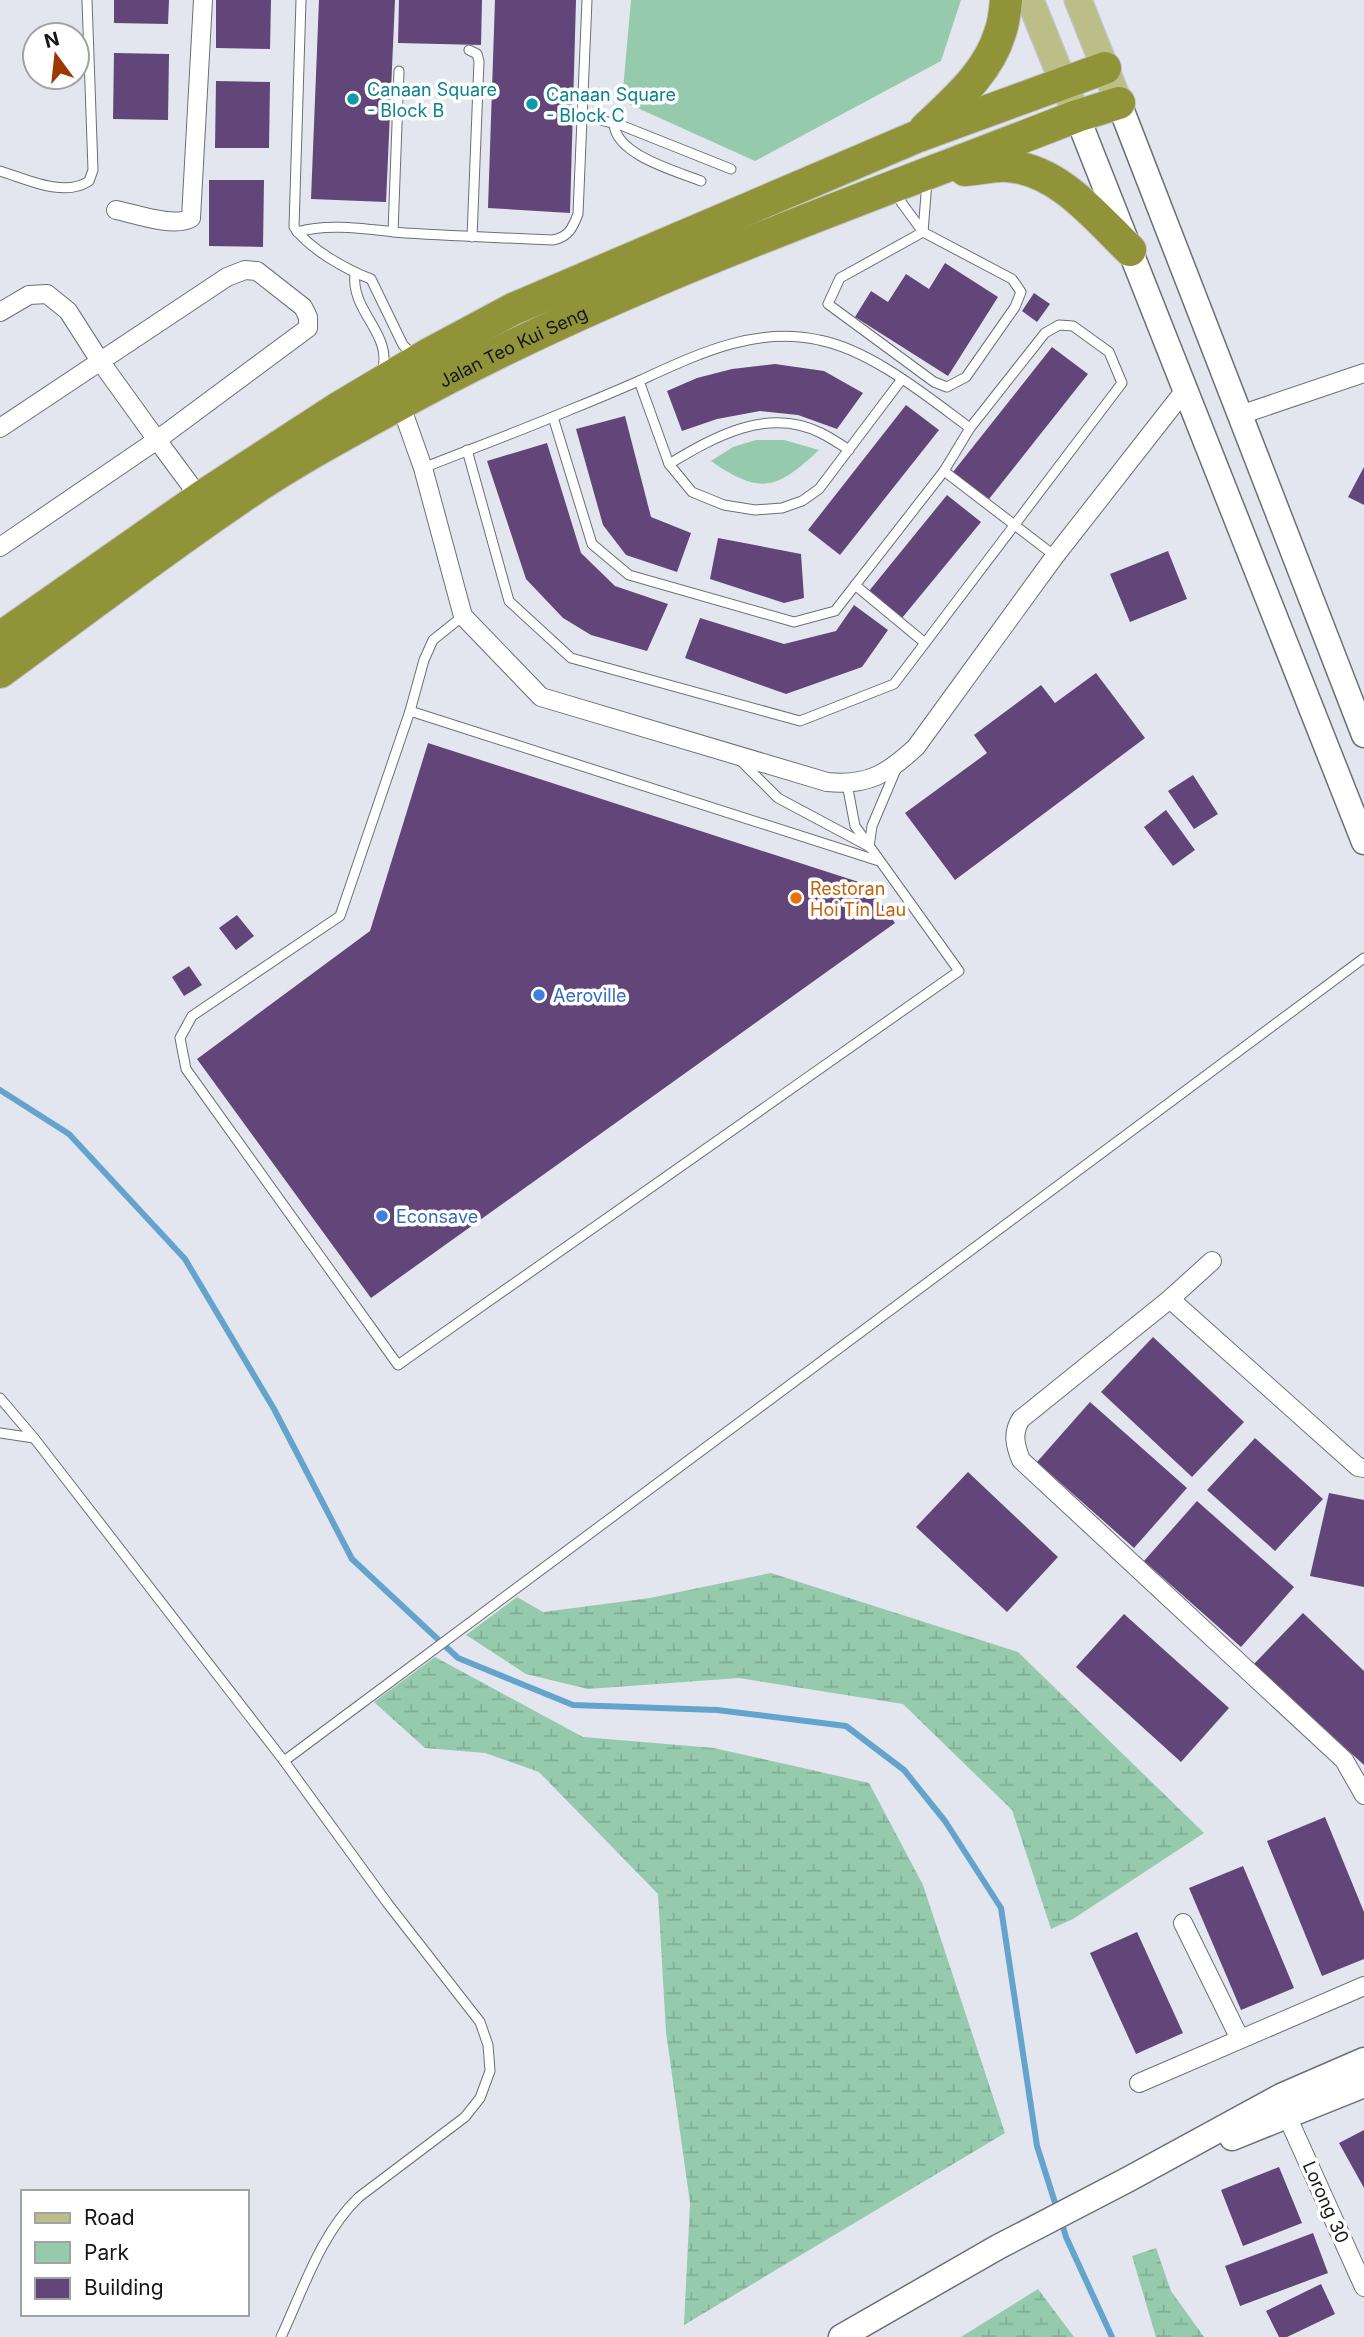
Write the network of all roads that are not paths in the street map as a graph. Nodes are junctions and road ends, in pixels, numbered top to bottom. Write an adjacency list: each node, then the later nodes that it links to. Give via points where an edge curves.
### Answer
1 (87, 0): 18 (lane, via 93,170 89,181 65,190)
2 (202, 0): 22 (street, via 191,218 173,222)
3 (301, 0): 23 (lane)
4 (587, 0): 13 (lane)
5 (1006, 0): 16 (highway, via 1000,33 988,61 963,93)
6 (1030, 0): 11 (main road)
7 (1078, 0): 9 (main road)
8 (469, 50): 26 (lane, via 479,61)
9 (1105, 68): 11 (highway, Jalan Teo Kui Seng); 12 (main road)
10 (399, 71): 24 (lane)
11 (1064, 84): 14 (main road); 16 (highway, Jalan Teo Kui Seng)
12 (1119, 103): 14 (highway, Jalan Teo Kui Seng); 38 (main road)
13 (582, 115): 15 (lane); 26 (lane, via 578,214 571,230 553,240)
14 (1077, 116): 19 (highway, Jalan Teo Kui Seng); 27 (main road)
15 (614, 124): 17 (lane); 20 (lane, via 618,137 645,160)
16 (916, 137): 30 (highway, Jalan Teo Kui Seng, via 513,309)
17 (731, 169)
18 (0, 171)
19 (928, 174): 21 (highway, Jalan Teo Kui Seng); 25 (lane); 27 (highway, via 1007,166 1035,171 1069,192)
20 (701, 181)
21 (891, 188): 25 (lane); 37 (highway, Jalan Teo Kui Seng, via 645,286)
22 (116, 210)
23 (295, 229): 24 (lane); 28 (lane)
24 (393, 232): 26 (lane)
25 (923, 232): 25 (lane, via 1012,279 1021,292 967,377 947,387 828,304 840,278)
26 (471, 237)
27 (1130, 250): 36 (main road)
28 (355, 273): 30 (lane, via 372,279 403,345 413,355); 35 (lane, via 353,288 386,359)
29 (0, 312): 31 (street, via 29,295 47,294 68,311)
30 (429, 354): 35 (highway, Jalan Teo Kui Seng)
31 (100, 361): 40 (street); 42 (street); 42 (street, via 227,277 245,270 257,271 303,307 308,328)
32 (1364, 373): 38 (street)
33 (902, 379): 34 (lane, via 846,347 818,339 761,337 695,355); 41 (lane); 44 (lane)
34 (639, 381): 39 (lane); 45 (lane)
35 (373, 386): 48 (highway, Jalan Teo Kui Seng)
36 (1185, 390): 51 (street); 62 (main road)
37 (400, 403): 46 (street); 56 (highway, Jalan Teo Kui Seng, via 235,501)
38 (1240, 415): 58 (main road)
39 (553, 417): 43 (lane); 52 (lane, via 592,544 629,575 794,622 835,611)
40 (0, 428)
41 (970, 428): 47 (lane); 49 (lane, via 1045,332 1059,325 1073,326 1109,352 1122,383)
42 (157, 440): 48 (street); 50 (street)
43 (467, 450): 46 (lane); 55 (lane, via 509,601 571,658 800,721 894,684)
44 (849, 450): 45 (lane, via 819,432 784,422 757,424 706,442); 45 (lane, via 819,489 782,509 755,510 713,501 692,492)
45 (669, 464)
46 (423, 468): 53 (street)
47 (944, 471): 49 (lane); 52 (lane)
48 (200, 498): 54 (highway, Jalan Teo Kui Seng)
49 (1015, 524): 51 (lane); 55 (lane)
50 (1, 545)
51 (1055, 556): 60 (street, via 916,747)
52 (855, 585): 55 (lane)
53 (463, 616): 57 (lane, via 433,639); 59 (street, via 541,697)
54 (0, 638)
55 (925, 643)
56 (0, 671)
57 (410, 711): 64 (lane); 64 (lane, via 340,916 192,1016 180,1038 186,1069 398,1365 959,971)
58 (1364, 735)
59 (735, 755): 61 (street); 63 (lane, via 778,798)
60 (898, 763): 61 (street, via 876,778); 63 (lane, via 872,826)
61 (847, 784): 63 (lane, via 855,826)
62 (1364, 842)
63 (869, 847): 64 (lane)
64 (879, 861)
65 (1364, 958): 72 (lane)
66 (1212, 1261): 67 (street)
67 (1170, 1299): 71 (street); 73 (street, via 1021,1419 1014,1438 1017,1450 1021,1460 1344,1760)
68 (0, 1398): 70 (lane)
69 (0, 1433): 70 (lane)
70 (34, 1438): 72 (lane)
71 (1364, 1468)
72 (284, 1761): 83 (lane, via 480,2022 490,2071 480,2098 465,2117 344,2211 331,2229)
73 (1364, 1795)
74 (1183, 1923): 76 (street)
75 (1364, 1986): 76 (street)
76 (1240, 2039): 78 (street)
77 (1364, 2060): 81 (main road, via 1281,2096)
78 (1139, 2083)
79 (1364, 2085): 80 (main road)
80 (1287, 2116): 81 (main road); 82 (street, Lorong 30)
81 (1127, 2180): 84 (main road)
82 (1364, 2287)
83 (281, 2337)
84 (841, 2337)

